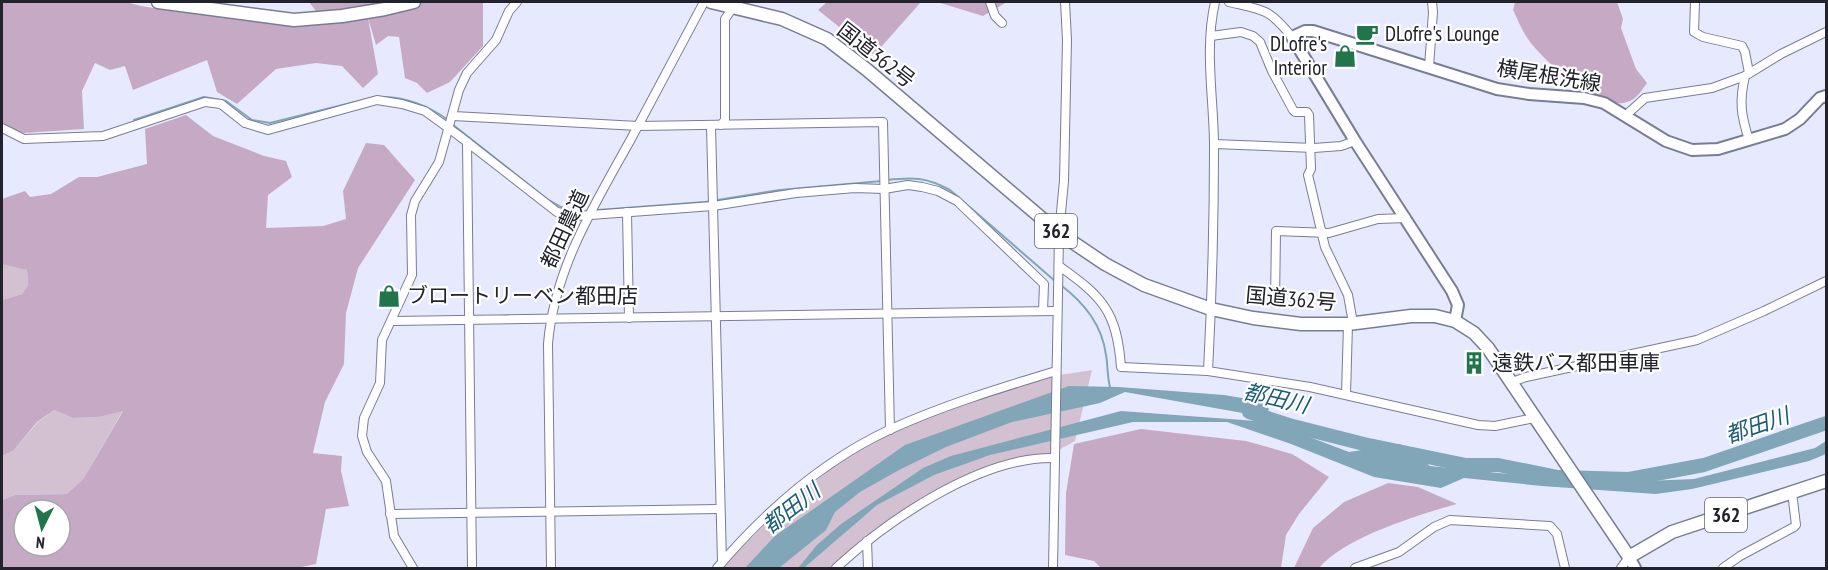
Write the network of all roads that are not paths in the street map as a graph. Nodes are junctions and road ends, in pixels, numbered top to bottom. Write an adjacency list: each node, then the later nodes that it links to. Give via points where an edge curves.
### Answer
1 (158, 2): 2 (highway, via 294,20 342,16)
2 (414, 2)
3 (517, 2): 21 (street, via 488,52 467,73)
4 (704, 2): 23 (street, 都田農道)
5 (711, 2): 12 (highway, 国道362号 / 362)
6 (990, 2): 13 (street)
7 (1065, 2): 36 (street, via 1064,181)
8 (1215, 2): 15 (street)
9 (1229, 2): 16 (street, via 1266,11)
10 (1432, 2): 17 (street)
11 (1695, 2): 18 (street, via 1695,32 1742,46)
12 (734, 6): 22 (street, via 725,20 725,120); 36 (highway, 国道362号 / 362, via 782,19 827,39)
13 (1002, 22)
14 (1827, 32): 18 (street)
15 (1211, 36): 29 (street); 30 (street, via 1241,32 1260,42 1293,110 1309,115)
16 (1292, 37): 17 (main road, 横尾根洗線, via 1313,31); 27 (main road)
17 (1430, 68): 20 (main road, 横尾根洗線, via 1497,89 1584,98 1604,103)
18 (1747, 74): 20 (street, via 1712,88 1645,98); 26 (street, via 1741,114)
19 (1827, 96): 26 (main road, 横尾根洗線, via 1785,129)
20 (1625, 116): 26 (main road, 横尾根洗線, via 1666,141 1692,150 1718,149)
21 (451, 122): 23 (street); 25 (street, via 402,104 377,100 268,130 245,123 221,104 205,102 104,136 24,139); 28 (street); 49 (street, via 439,162 411,214 412,275)
22 (721, 125): 24 (street); 31 (street, via 883,122)
23 (638, 126): 24 (street); 34 (street, 都田農道)
24 (711, 126): 32 (street)
25 (2, 128)
26 (1749, 140)
27 (1355, 141): 30 (street, via 1341,146); 35 (main road)
28 (467, 142): 34 (street, via 557,212); 48 (street)
29 (1214, 144): 30 (street); 41 (street)
30 (1311, 146): 37 (street, via 1308,175)
31 (884, 189): 32 (street, via 796,192); 42 (street, via 922,187 957,201 1044,284); 44 (street)
32 (713, 202): 33 (street); 45 (street)
33 (627, 212): 34 (street); 46 (street)
34 (590, 215): 47 (street, 都田農道, via 557,287)
35 (1406, 218): 37 (street, via 1378,219); 50 (main road, via 1452,291 1458,305)
36 (1059, 233): 38 (street); 41 (highway, 国道362号 / 362, via 1144,285)
37 (1321, 233): 40 (street, via 1276,231); 51 (street, via 1348,295)
38 (1059, 271): 43 (street); 52 (street, via 1080,280 1101,299 1113,320 1121,367)
39 (1827, 281): 54 (street, via 1697,340)
40 (1275, 303)
41 (1211, 309): 51 (highway, 国道362号 / 362, via 1301,324); 52 (street)
42 (1043, 311): 43 (street); 44 (street)
43 (1057, 311): 53 (street)
44 (887, 313): 45 (street); 57 (street)
45 (714, 316): 46 (street); 61 (street)
46 (628, 318): 47 (street)
47 (550, 319): 48 (street); 62 (street, 都田農道)
48 (471, 320): 49 (street); 63 (street)
49 (392, 321): 64 (street, via 382,340 380,383 364,418 362,436 367,452 386,481)
50 (1455, 321): 51 (highway, 国道362号 / 362, via 1411,316); 54 (highway, 国道362号 / 362, via 1474,333)
51 (1351, 324): 55 (street)
52 (1208, 371): 55 (street)
53 (1056, 374): 57 (street, via 941,408); 58 (street)
54 (1512, 382): 56 (highway, 国道362号 / 362)
55 (1346, 395): 56 (street, via 1478,425 1495,426)
56 (1534, 418): 66 (highway, 国道362号 / 362)
57 (890, 430): 67 (street, via 849,452 806,483)
58 (1055, 458): 65 (street, via 1028,460 975,476 910,511); 73 (street)
59 (1827, 481): 60 (highway, 362)
60 (1792, 492): 66 (highway, 362, via 1672,532); 78 (street, via 1796,525)
61 (719, 509): 62 (street); 67 (street)
62 (550, 511): 63 (street); 70 (street, 都田農道)
63 (472, 512): 64 (street); 69 (street)
64 (390, 514): 68 (street, via 394,536)
65 (867, 541): 71 (street); 72 (street)
66 (1629, 557): 76 (street); 77 (main road)
67 (719, 565)
68 (413, 568)
69 (472, 568)
70 (550, 568)
71 (836, 568)
72 (868, 568)
73 (1053, 568)
74 (1355, 568): 75 (street, via 1399,552 1450,520 1550,526 1557,534)
75 (1565, 568)
76 (1621, 568)
77 (1635, 568)
78 (1723, 568)

